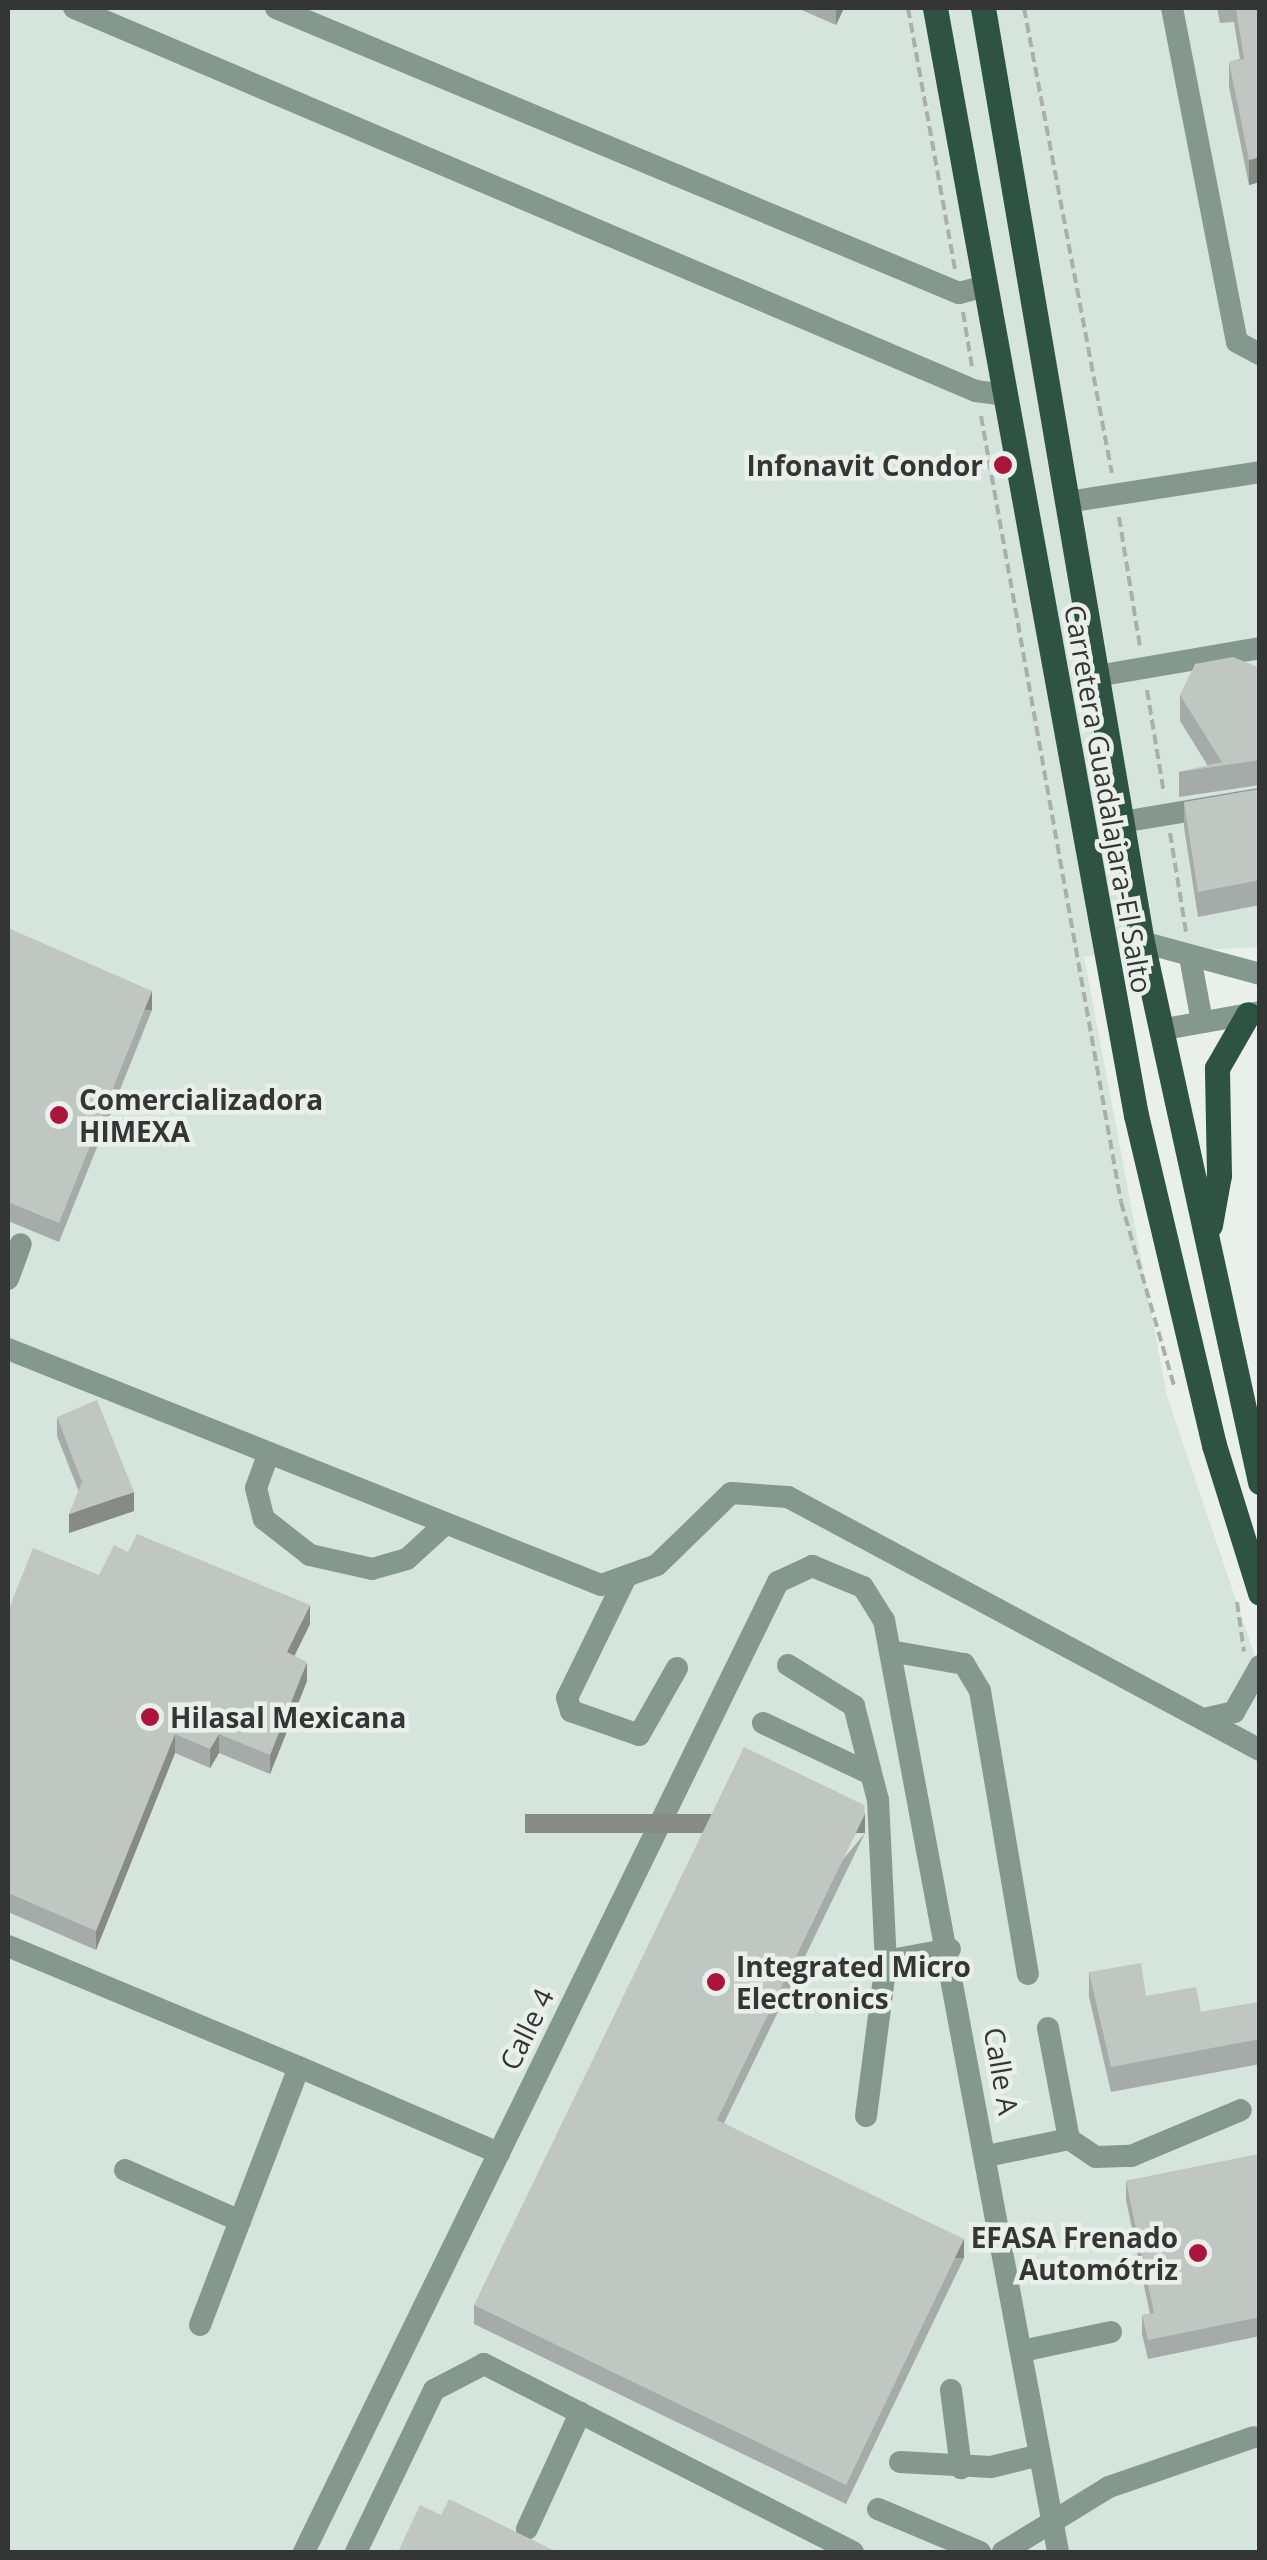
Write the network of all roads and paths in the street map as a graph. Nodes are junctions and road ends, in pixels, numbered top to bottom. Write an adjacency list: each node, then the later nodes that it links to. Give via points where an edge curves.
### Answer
1 (74, 8): 10 (street)
2 (276, 8): 8 (street)
3 (908, 8): 8 (path)
4 (935, 8): 7 (main road, Carretera Guadalajara-El Salto)
5 (983, 8): 13 (main road, Carretera Guadalajara-El Salto)
6 (1172, 8): 9 (street, via 1237,342)
7 (986, 286): 8 (street); 11 (main road, Carretera Guadalajara-El Salto)
8 (959, 293): 10 (path)
9 (1260, 354)
10 (976, 392): 11 (street)
11 (1006, 395): 33 (main road, Carretera Guadalajara-El Salto, via 1136,1116 1214,1445)
12 (1260, 472): 13 (street)
13 (1067, 502): 15 (main road, Carretera Guadalajara-El Salto)
14 (1260, 648): 15 (street)
15 (1097, 676): 17 (main road, Carretera Guadalajara-El Salto)
16 (1260, 799): 17 (street)
17 (1122, 822): 18 (main road, Carretera Guadalajara-El Salto)
18 (1142, 942): 19 (street); 23 (main road, Carretera Guadalajara-El Salto)
19 (1190, 957): 20 (street); 22 (street)
20 (1260, 974)
21 (1254, 1013): 22 (street); 24 (main road, via 1217,1068 1219,1175)
22 (1202, 1022): 23 (street)
23 (1165, 1029): 24 (main road, Carretera Guadalajara-El Salto)
24 (1207, 1240): 29 (main road, Carretera Guadalajara-El Salto)
25 (22, 1244): 26 (street)
26 (8, 1279)
27 (8, 1349): 28 (street)
28 (268, 1455): 30 (street); 30 (street, via 256,1488 264,1519 310,1555 372,1570 407,1559)
29 (1260, 1482)
30 (443, 1526): 32 (street, via 564,1575)
31 (830, 1567): 34 (street, Calle A, via 876,1601); 51 (street, Calle 4, via 778,1582)
32 (624, 1582): 37 (street, via 568,1698 571,1711 639,1735); 38 (street, via 657,1565 730,1494 788,1497)
33 (1260, 1593)
34 (890, 1651): 43 (street, Calle A); 45 (street, via 964,1664 980,1691)
35 (788, 1664): 41 (street, via 854,1706)
36 (1260, 1666): 38 (street, via 1234,1712)
37 (678, 1668)
38 (1204, 1718): 40 (street)
39 (763, 1723): 41 (street)
40 (1260, 1750)
41 (869, 1773): 44 (street, via 888,1895)
42 (8, 1946): 47 (street)
43 (950, 1950): 44 (street); 52 (street, Calle A)
44 (886, 1961): 49 (street)
45 (1028, 1974)
46 (1048, 2028): 50 (street)
47 (300, 2067): 51 (street); 54 (street)
48 (1241, 2110): 50 (street, via 1131,2156 1096,2157)
49 (866, 2116)
50 (1068, 2140): 52 (street)
51 (499, 2153): 67 (street, Calle 4)
52 (987, 2156): 57 (street, Calle A)
53 (125, 2170): 54 (street)
54 (240, 2221): 55 (street)
55 (200, 2325)
56 (1111, 2332): 57 (street)
57 (1022, 2352): 61 (street, Calle A)
58 (950, 2390): 63 (street)
59 (580, 2413): 66 (street); 68 (street, via 484,2364 458,2371 434,2390); 69 (street)
60 (1254, 2437): 65 (street, via 1110,2487)
61 (1040, 2455): 63 (street); 65 (street, Calle A)
62 (900, 2462): 63 (street)
63 (961, 2468)
64 (878, 2509): 70 (street)
65 (1052, 2519): 71 (street); 72 (street, Calle A)
66 (527, 2528)
67 (304, 2552)
68 (356, 2552)
69 (853, 2552)
70 (980, 2552)
71 (1003, 2552)
72 (1058, 2552)

